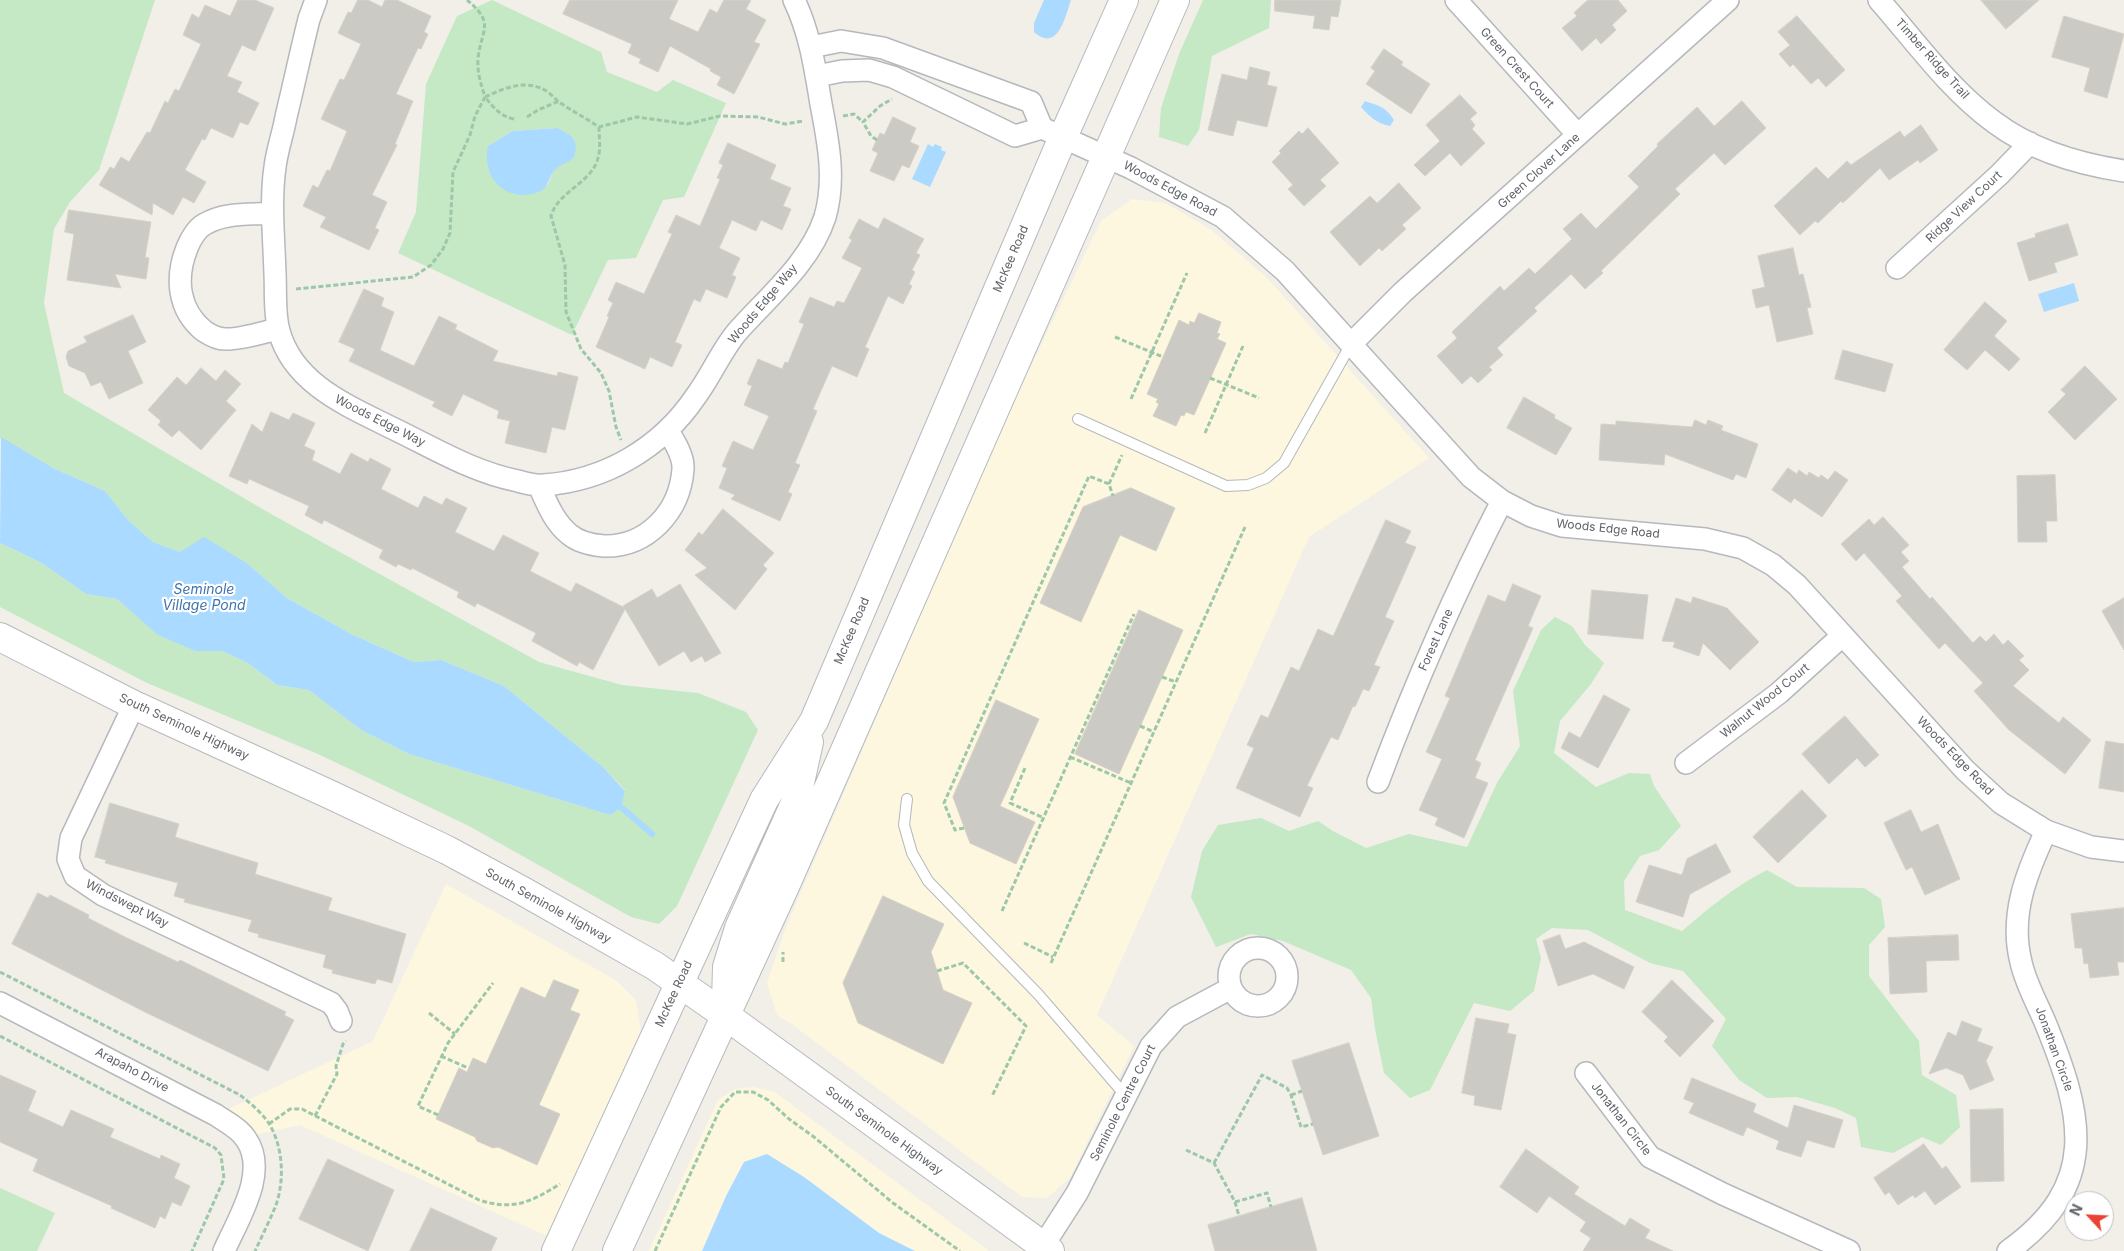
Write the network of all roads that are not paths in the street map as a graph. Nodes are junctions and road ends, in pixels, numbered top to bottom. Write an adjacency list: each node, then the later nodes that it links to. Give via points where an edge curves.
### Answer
1 (316, 0): 15 (street, Woods Edge Way, via 309,18 275,167)
2 (794, 0): 8 (street, Woods Edge Way)
3 (1124, 0): 12 (main road, McKee Road)
4 (1175, 0): 12 (main road, McKee Road)
5 (1456, 0): 11 (street, Green Crest Court)
6 (1728, 0): 11 (street, Green Clover Lane)
7 (1879, 0): 13 (street, Timber Ridge Trail, via 1961,93 1994,122)
8 (811, 47): 9 (street, Woods Edge Way); 10 (street, via 841,41 883,48)
9 (817, 76): 10 (street, via 869,70); 20 (street, Woods Edge Way, via 831,158 830,189 824,218 809,249 735,335 695,398)
10 (919, 77): 12 (street, via 1015,136); 12 (street, via 1031,102)
11 (1578, 135): 18 (street, Green Clover Lane, via 1403,292)
12 (1074, 142): 18 (street, Woods Edge Road, via 1223,217 1285,271); 26 (main road, McKee Road); 35 (main road, McKee Road, via 787,882)
13 (2030, 143): 14 (street, Timber Ridge Trail, via 2068,159); 16 (street, Ridge View Court)
14 (2124, 171)
15 (272, 213): 17 (street, Woods Edge Way); 17 (street, via 222,216 203,225 190,241 181,264 180,281 188,313 210,335 225,339)
16 (1897, 268)
17 (278, 329): 21 (street, Woods Edge Way, via 287,353 302,371 340,402 474,468)
18 (1351, 344): 19 (lane, via 1284,462 1266,478 1248,485 1226,486); 22 (street, Woods Edge Road, via 1471,477)
19 (1078, 419)
20 (668, 431): 21 (street, Woods Edge Way, via 629,460 597,474); 21 (street, via 676,444 683,468 677,498 658,526 640,539 618,546 592,546 570,535 551,511)
21 (539, 486)
22 (1502, 501): 23 (street, Woods Edge Road, via 1531,516 1562,526 1705,539 1743,548 1797,585); 28 (street, Forest Lane, via 1480,542 1407,704)
23 (1842, 636): 27 (street, Walnut Wood Court, via 1779,693); 30 (street, Woods Edge Road, via 1965,770 2000,803)
24 (0, 637): 25 (main road, South Seminole Highway)
25 (134, 705): 32 (main road, South Seminole Highway, via 447,850); 36 (street, Windswept Way, via 71,838 68,859 75,876 103,895 331,1003)
26 (814, 721): 32 (main road, McKee Road, via 764,800); 35 (main road, via 796,801 739,928 727,967)
27 (1686, 764)
28 (1378, 782)
29 (908, 799): 38 (lane, via 904,825 912,854 928,880 1038,994)
30 (2046, 830): 31 (street, Woods Edge Road, via 2091,847); 44 (street, Jonathan Circle, via 2020,896 2017,928 2021,962 2071,1093 2076,1119 2076,1149 2070,1177 2054,1210 2028,1237)
31 (2124, 852)
32 (680, 983): 35 (main road, South Seminole Highway); 41 (main road, McKee Road)
33 (1231, 988): 38 (street, Seminole Centre Court, via 1177,1017 1151,1046)
34 (0, 1003): 40 (street, Arapaho Drive, via 216,1115 245,1137 254,1151 254,1173 250,1192)
35 (726, 1015): 39 (main road, South Seminole Highway); 42 (main road, McKee Road)
36 (341, 1020)
37 (1586, 1073): 43 (street, Jonathan Circle, via 1650,1157)
38 (1125, 1095): 39 (street, Seminole Centre Court, via 1077,1193)
39 (1044, 1249)
40 (224, 1251)
41 (556, 1251)
42 (617, 1251)
43 (1849, 1251)
44 (2008, 1251)

